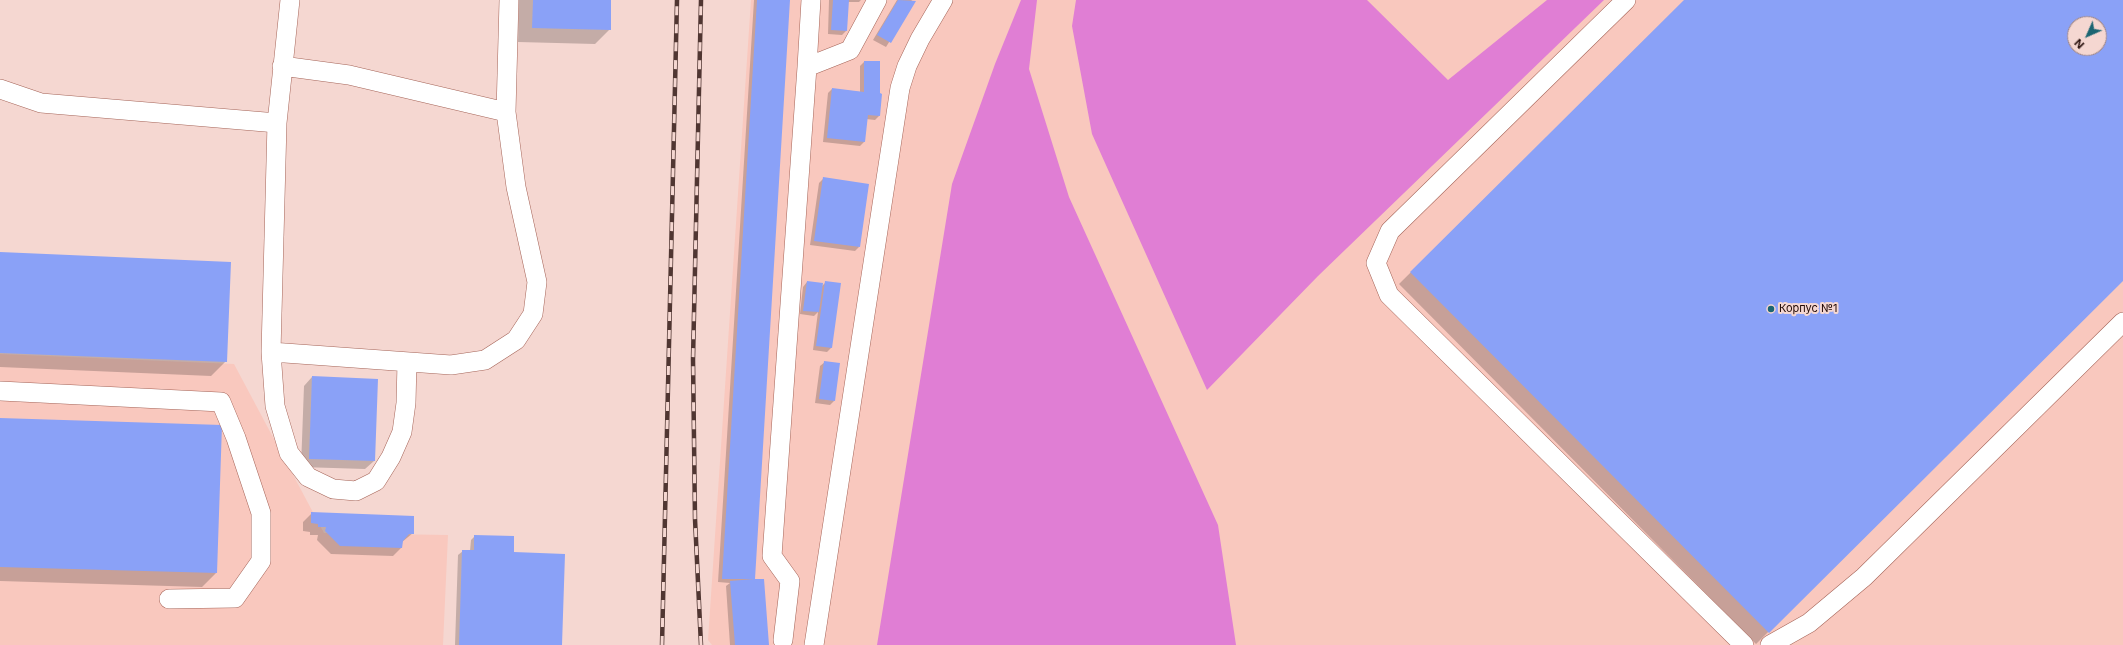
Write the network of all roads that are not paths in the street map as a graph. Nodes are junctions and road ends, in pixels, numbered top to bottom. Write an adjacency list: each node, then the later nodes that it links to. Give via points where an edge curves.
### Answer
1 (290, 0): 7 (lane)
2 (510, 0): 10 (lane)
3 (811, 0): 8 (lane)
4 (877, 0): 8 (lane, via 850,50)
5 (943, 0): 18 (lane, via 913,52 900,88)
6 (1626, 0): 19 (lane, via 1390,231 1376,264 1389,295)
7 (282, 66): 10 (lane, via 349,75); 11 (lane)
8 (807, 67): 17 (lane, via 772,556 790,582)
9 (0, 89): 11 (lane, via 41,103)
10 (506, 112): 14 (lane, via 516,187 537,282 533,314 516,340 485,360 451,365)
11 (277, 123): 13 (lane)
12 (2123, 322): 20 (lane, via 1864,577 1809,623)
13 (271, 352): 14 (lane); 14 (lane, via 275,406 289,453 308,477 332,489 356,491 376,481 391,457 402,432)
14 (408, 362)
15 (0, 391): 16 (lane, via 221,402 261,513 261,561 235,598)
16 (169, 599)
17 (783, 640)
18 (814, 645)
19 (1744, 645)
20 (1770, 645)

